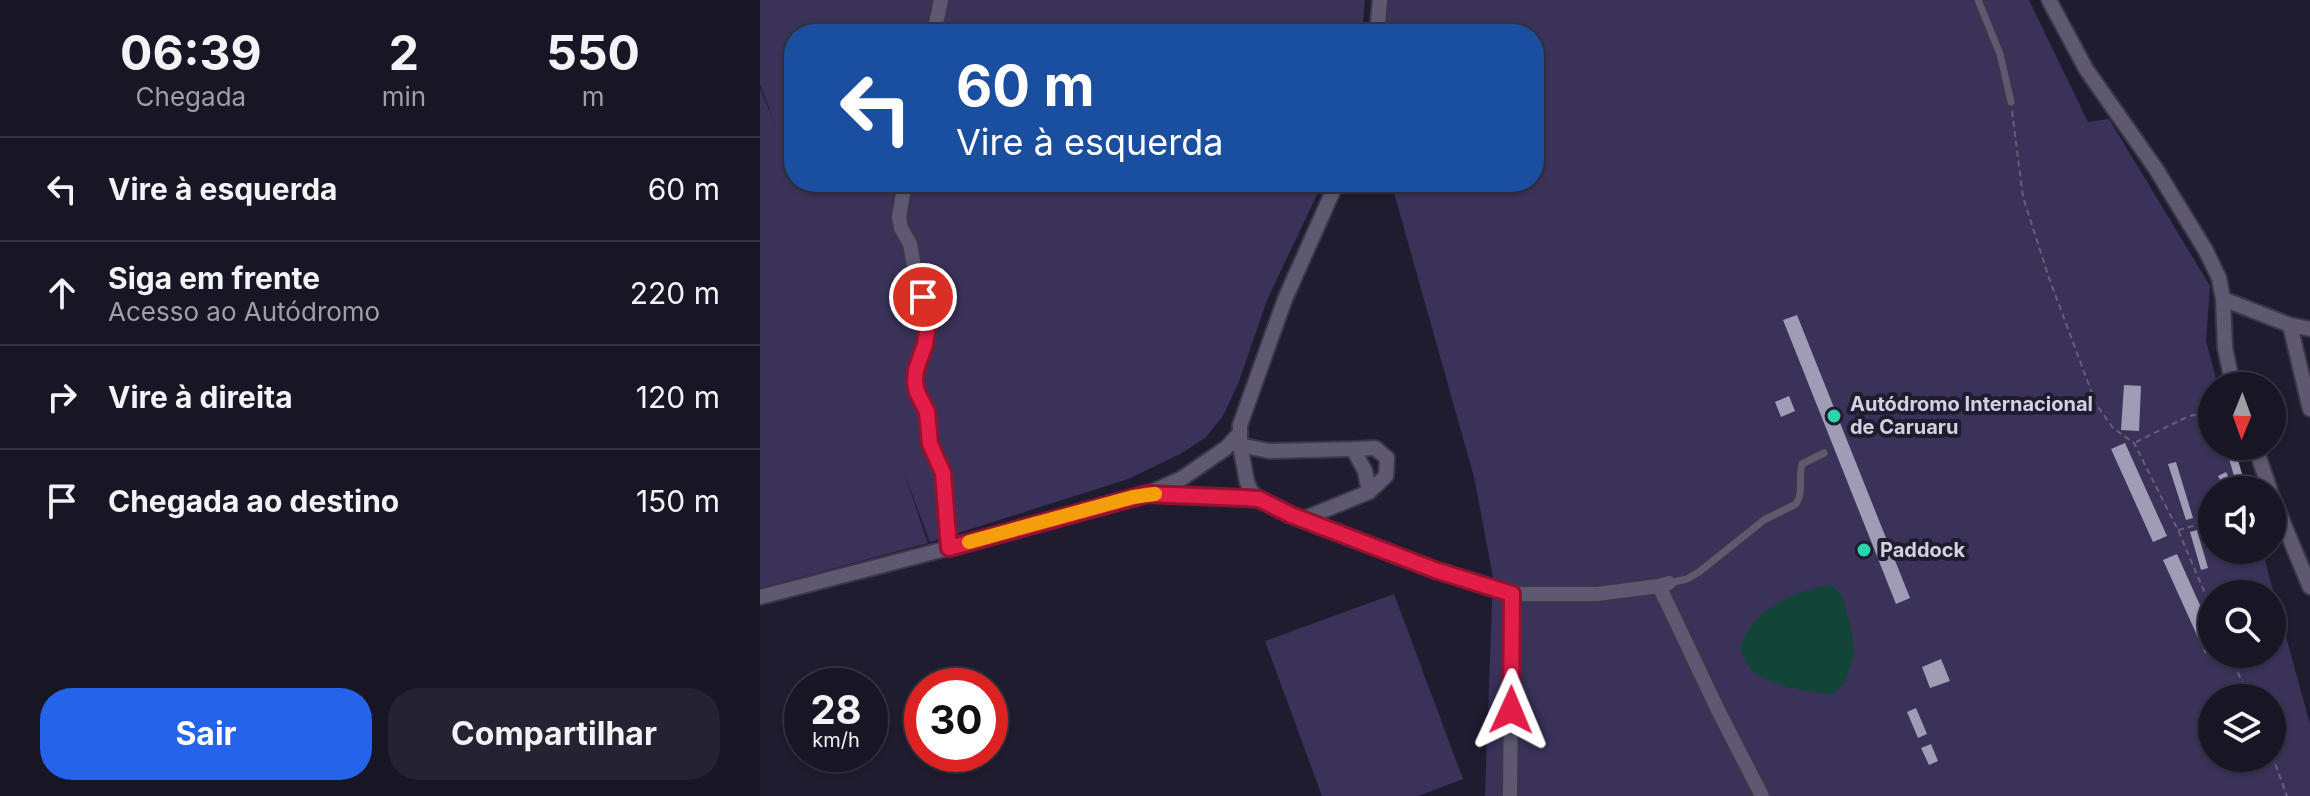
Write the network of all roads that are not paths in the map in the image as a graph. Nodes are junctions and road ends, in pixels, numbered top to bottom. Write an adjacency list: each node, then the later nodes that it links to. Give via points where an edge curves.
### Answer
1 (941, 0): 5 (street)
2 (1380, 0): 6 (street)
3 (1978, 0): 7 (lane, via 2000,54)
4 (2049, 0): 10 (street, via 2086,69 2206,251)
5 (936, 24)
6 (1378, 24)
7 (2011, 102)
8 (903, 192): 23 (street, via 901,228 927,313 915,382 943,473)
9 (1333, 192): 15 (street, via 1285,299 1240,425)
10 (2223, 299): 11 (street); 13 (street)
11 (2290, 325): 12 (street); 14 (street)
12 (2310, 329)
13 (2230, 372)
14 (2310, 409)
15 (1240, 440): 16 (street, via 1269,451); 19 (street, via 1181,479); 20 (street, via 1247,482)
16 (1353, 449): 18 (street); 18 (street, via 1375,448 1387,458 1386,476)
17 (1824, 453): 24 (lane, via 1802,464 1796,504 1764,520 1699,572)
18 (1369, 492): 21 (street)
19 (1147, 494): 20 (street); 23 (street)
20 (1259, 499): 21 (street)
21 (1303, 519): 26 (street)
22 (2286, 530): 25 (street)
23 (949, 548): 27 (street)
24 (1664, 585): 26 (street, via 1597,594); 29 (street)
25 (2310, 587)
26 (1512, 594): 28 (street)
27 (760, 597)
28 (1510, 796)
29 (1762, 796)

